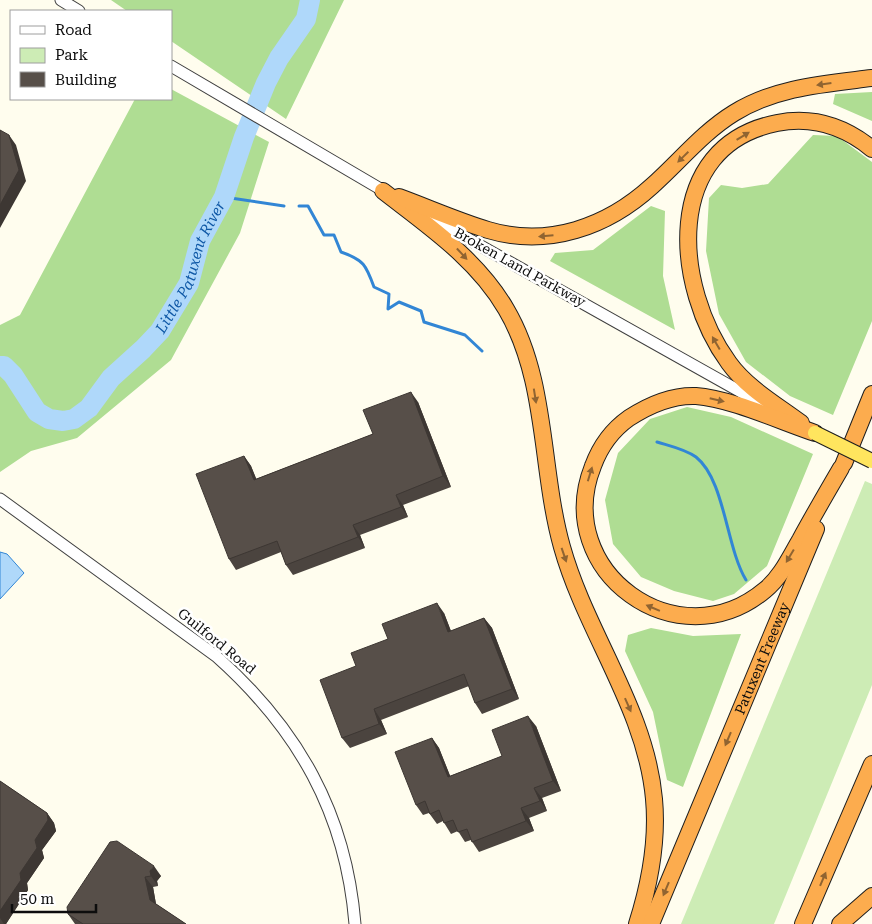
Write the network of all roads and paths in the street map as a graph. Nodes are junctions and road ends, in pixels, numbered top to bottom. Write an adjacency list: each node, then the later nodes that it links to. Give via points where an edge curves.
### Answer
1 (61, 0): 2 (street)
2 (78, 10)
3 (173, 67): 6 (street, Broken Land Parkway)
4 (872, 78): 6 (highway, one-way to 6, via 779,92 734,112 620,212 570,233 523,236 488,230)
5 (872, 149): 8 (highway, one-way to 5, via 744,380 717,345 696,300 690,275 690,207 698,184 718,154 768,124 818,121 847,131)
6 (383, 191): 8 (street, Broken Land Parkway); 15 (highway, one-way to 15, via 457,248 488,282 506,310 525,353 562,547 587,616 631,712 649,768 654,798 653,862)
7 (871, 395): 10 (highway, Patuxent Freeway)
8 (815, 433): 9 (main road, Broken Land Parkway, bridge); 10 (highway, one-way to 8, via 778,576 759,595 735,609 701,617 666,613 633,597 604,568 595,553 585,516 589,476 598,453 610,436 642,410 660,402 696,396 718,400)
9 (872, 461)
10 (841, 468): 16 (highway, Patuxent Freeway, one-way to 16)
11 (0, 498): 14 (street, Guilford Road, via 216,656 249,686 281,723 311,772 336,828 349,880)
12 (872, 764): 17 (highway, one-way to 12)
13 (872, 896): 18 (highway)
14 (355, 924)
15 (637, 924)
16 (651, 924)
17 (803, 924)
18 (840, 924)

